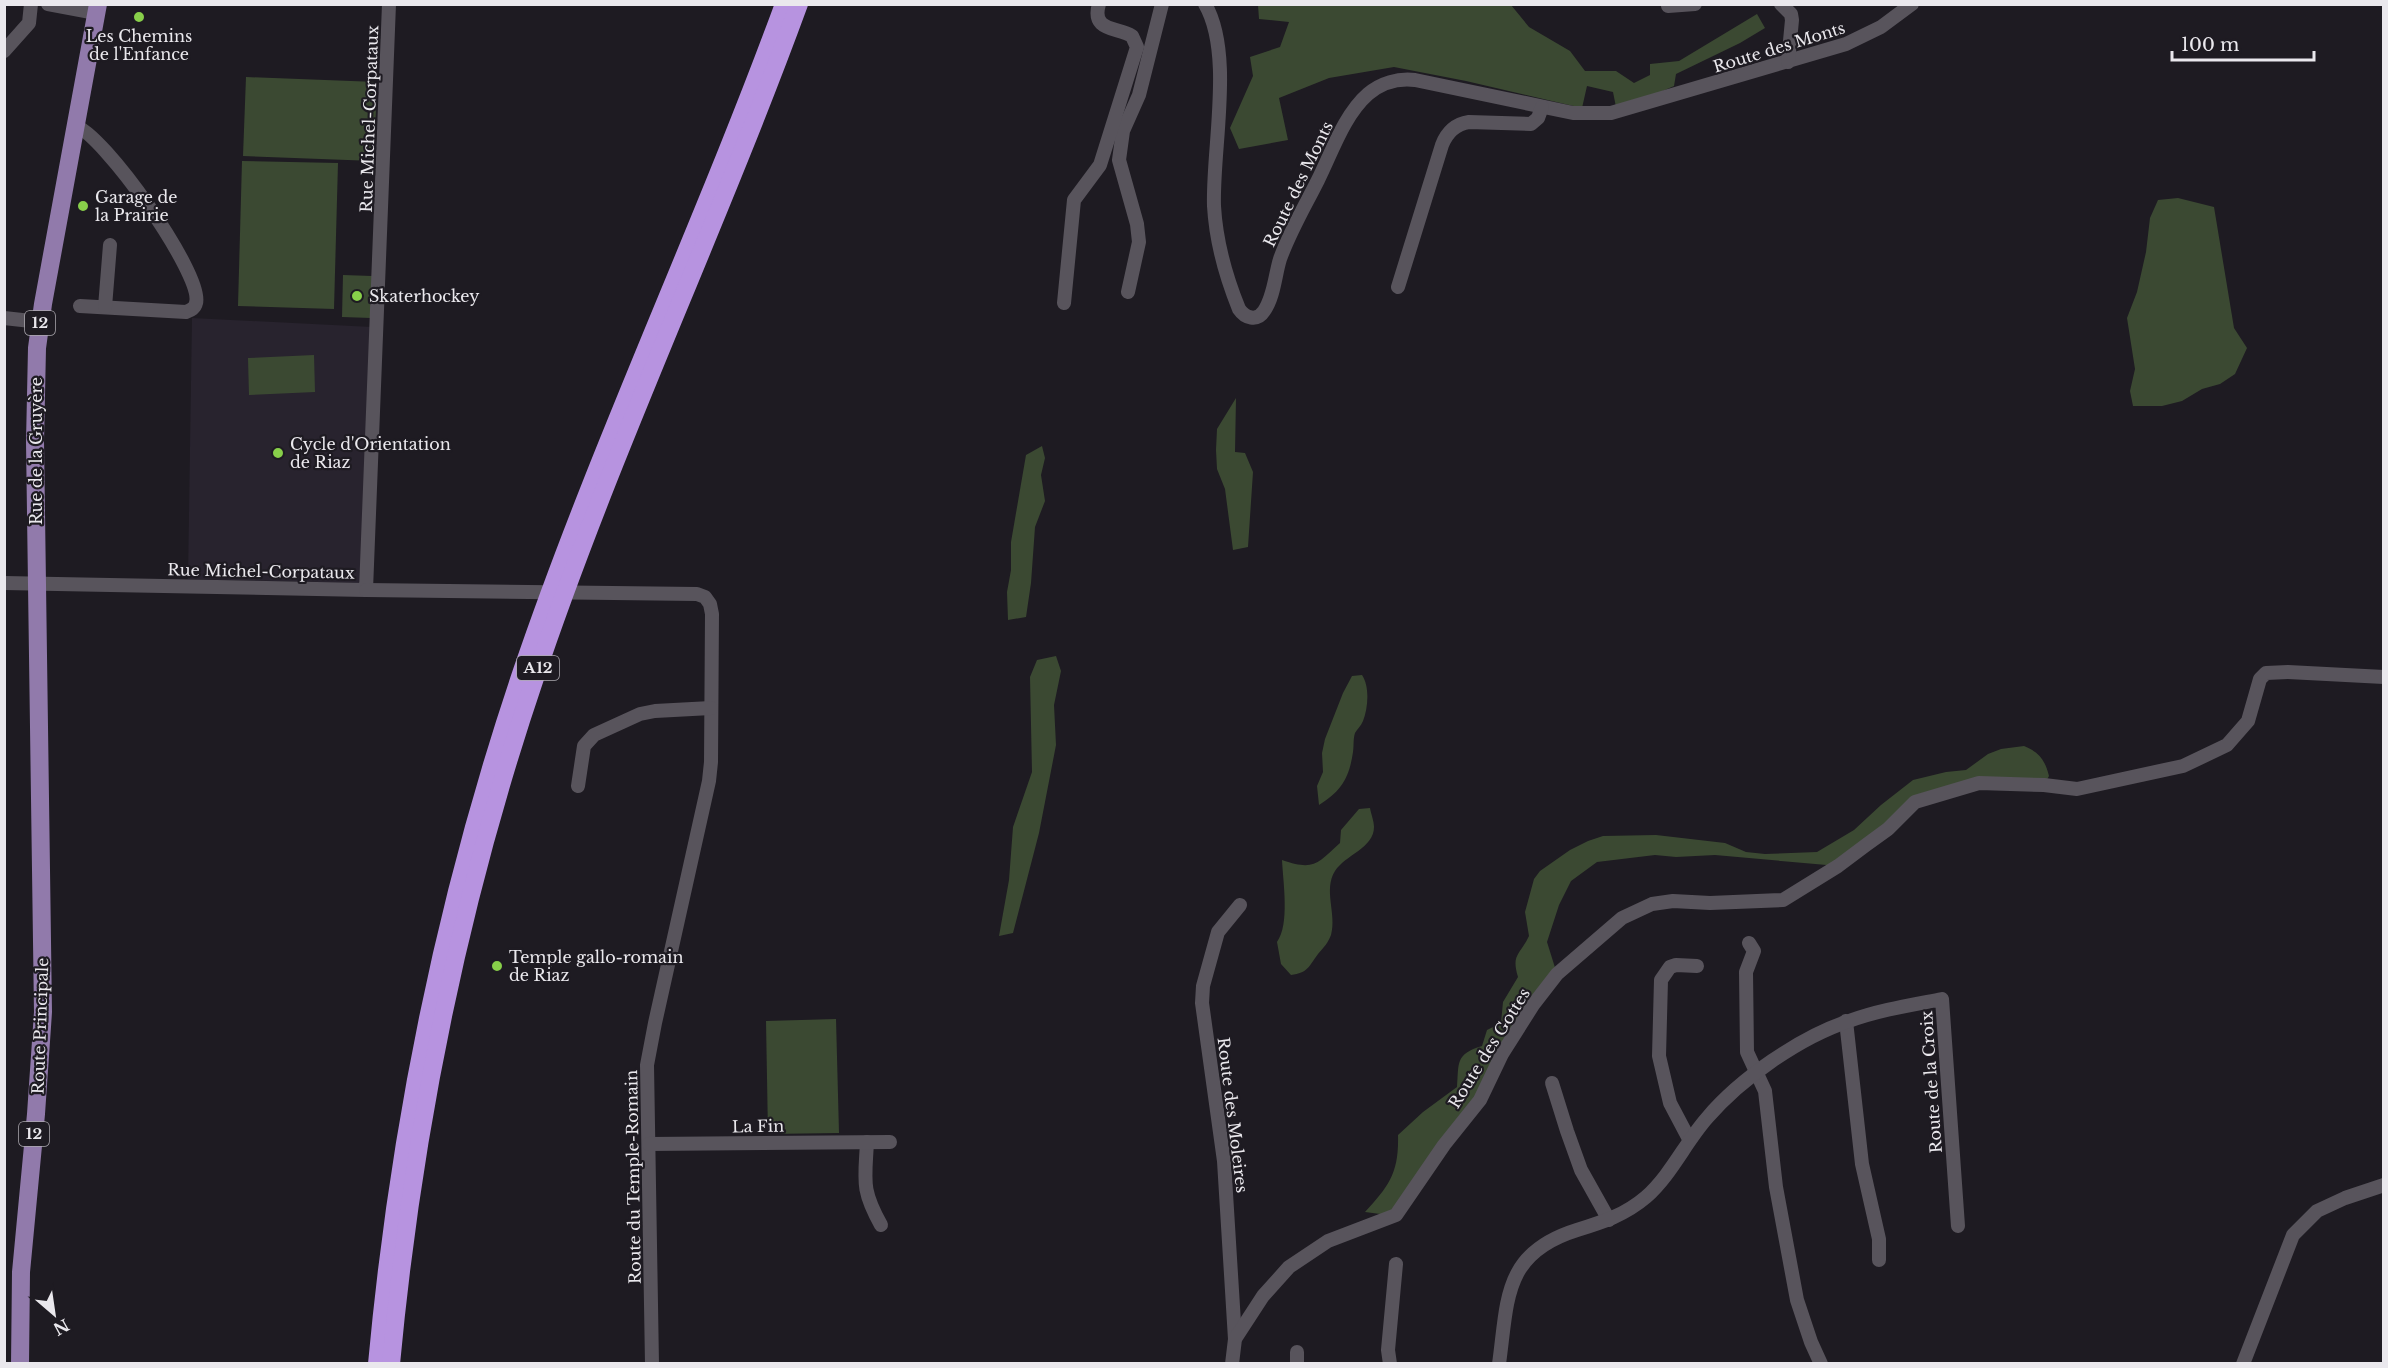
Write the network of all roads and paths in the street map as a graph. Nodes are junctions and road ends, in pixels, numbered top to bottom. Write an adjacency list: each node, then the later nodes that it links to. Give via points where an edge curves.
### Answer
1 (31, 4): 14 (street, via 29,23)
2 (48, 4): 13 (street)
3 (389, 4): 28 (street, Rue Michel-Corpataux)
4 (784, 4): 51 (highway, A12, via 560,568 519,680 484,794 444,943 411,1098)
5 (799, 4): 52 (highway, A12, via 565,593 497,798 462,925 430,1071 405,1228)
6 (1099, 4): 21 (street, via 1099,22 1132,36 1137,47 1100,165 1074,200)
7 (1162, 4): 20 (street, via 1138,95 1123,131 1119,160 1139,242)
8 (1205, 4): 16 (street, Route des Monts, via 1214,25 1219,59 1215,220 1233,294 1246,317 1259,316 1266,309 1290,236 1350,117 1370,92 1391,81 1410,79)
9 (1695, 4): 12 (street)
10 (1781, 4): 15 (street, via 1792,20)
11 (1912, 4): 15 (street, Route des Monts, via 1856,40)
12 (1668, 6)
13 (97, 9): 17 (main road, Rue de la Gruyère / 12)
14 (4, 51)
15 (1788, 62): 16 (street, Route des Monts, via 1611,113 1582,114)
16 (1542, 107): 19 (street, via 1531,124 1469,122 1448,134)
17 (75, 126): 23 (street, via 89,133 154,213 179,253 196,297 195,306 186,312); 25 (main road, Rue de la Gruyère / 12)
18 (110, 245): 23 (street)
19 (1398, 287)
20 (1128, 292)
21 (1064, 303)
22 (80, 306): 23 (street)
23 (105, 308)
24 (4, 318): 25 (street)
25 (40, 322): 27 (main road, Rue de la Gruyère / 12, via 35,403)
26 (4, 583): 27 (street, Rue Michel-Corpataux)
27 (37, 584): 28 (street, Rue Michel-Corpataux); 32 (main road, Rue de la Gruyère / 12)
28 (366, 590): 30 (street, Route du Temple-Romain, via 697,594 705,597 712,614)
29 (2384, 677): 49 (street, Route des Gottes, via 2266,673 2260,678 2248,721 2227,745 2182,766 2077,789 1979,783 1915,802 1888,829 1783,900 1674,901 1652,904 1622,918 1557,974 1533,1005 1502,1054 1480,1100 1396,1215 1328,1241 1289,1268 1263,1296)
30 (711, 708): 31 (street, via 640,714 594,735 584,746); 42 (street, Route du Temple-Romain, via 709,781 648,1065)
31 (578, 786)
32 (42, 904): 50 (main road, Route Principale / 12, via 42,1038 21,1272)
33 (1240, 905): 49 (street, Route des Moleires, via 1218,932 1202,1003 1224,1161)
34 (1749, 943): 37 (street, via 1754,951 1746,972 1748,1052)
35 (1697, 966): 39 (street, via 1670,967 1661,980 1659,1056 1670,1103)
36 (1846, 1022): 37 (street, Route de la Croix, via 1820,1033); 46 (street, Route de la Croix, via 1942,999); 47 (street, via 1862,1164 1879,1239)
37 (1756, 1072): 39 (street, Route de la Croix); 57 (street, via 1764,1091 1776,1187 1797,1300)
38 (1552, 1083): 44 (street, via 1581,1170)
39 (1689, 1139): 44 (street, Route de la Croix, via 1656,1188 1631,1210)
40 (867, 1142): 41 (street, La Fin); 42 (street, La Fin); 45 (street, via 864,1186)
41 (890, 1142)
42 (649, 1144): 53 (street, Route du Temple-Romain)
43 (2384, 1185): 58 (street, via 2317,1211 2293,1235)
44 (1609, 1220): 56 (street, Route de la Croix, via 1554,1239 1535,1250 1520,1266 1509,1292)
45 (881, 1225)
46 (1958, 1226)
47 (1879, 1260)
48 (1396, 1264): 55 (street)
49 (1235, 1339): 54 (street, Route des Gottes)
50 (20, 1364)
51 (377, 1364)
52 (391, 1364)
53 (651, 1364)
54 (1232, 1364)
55 (1390, 1364)
56 (1499, 1364)
57 (1821, 1364)
58 (2243, 1364)

